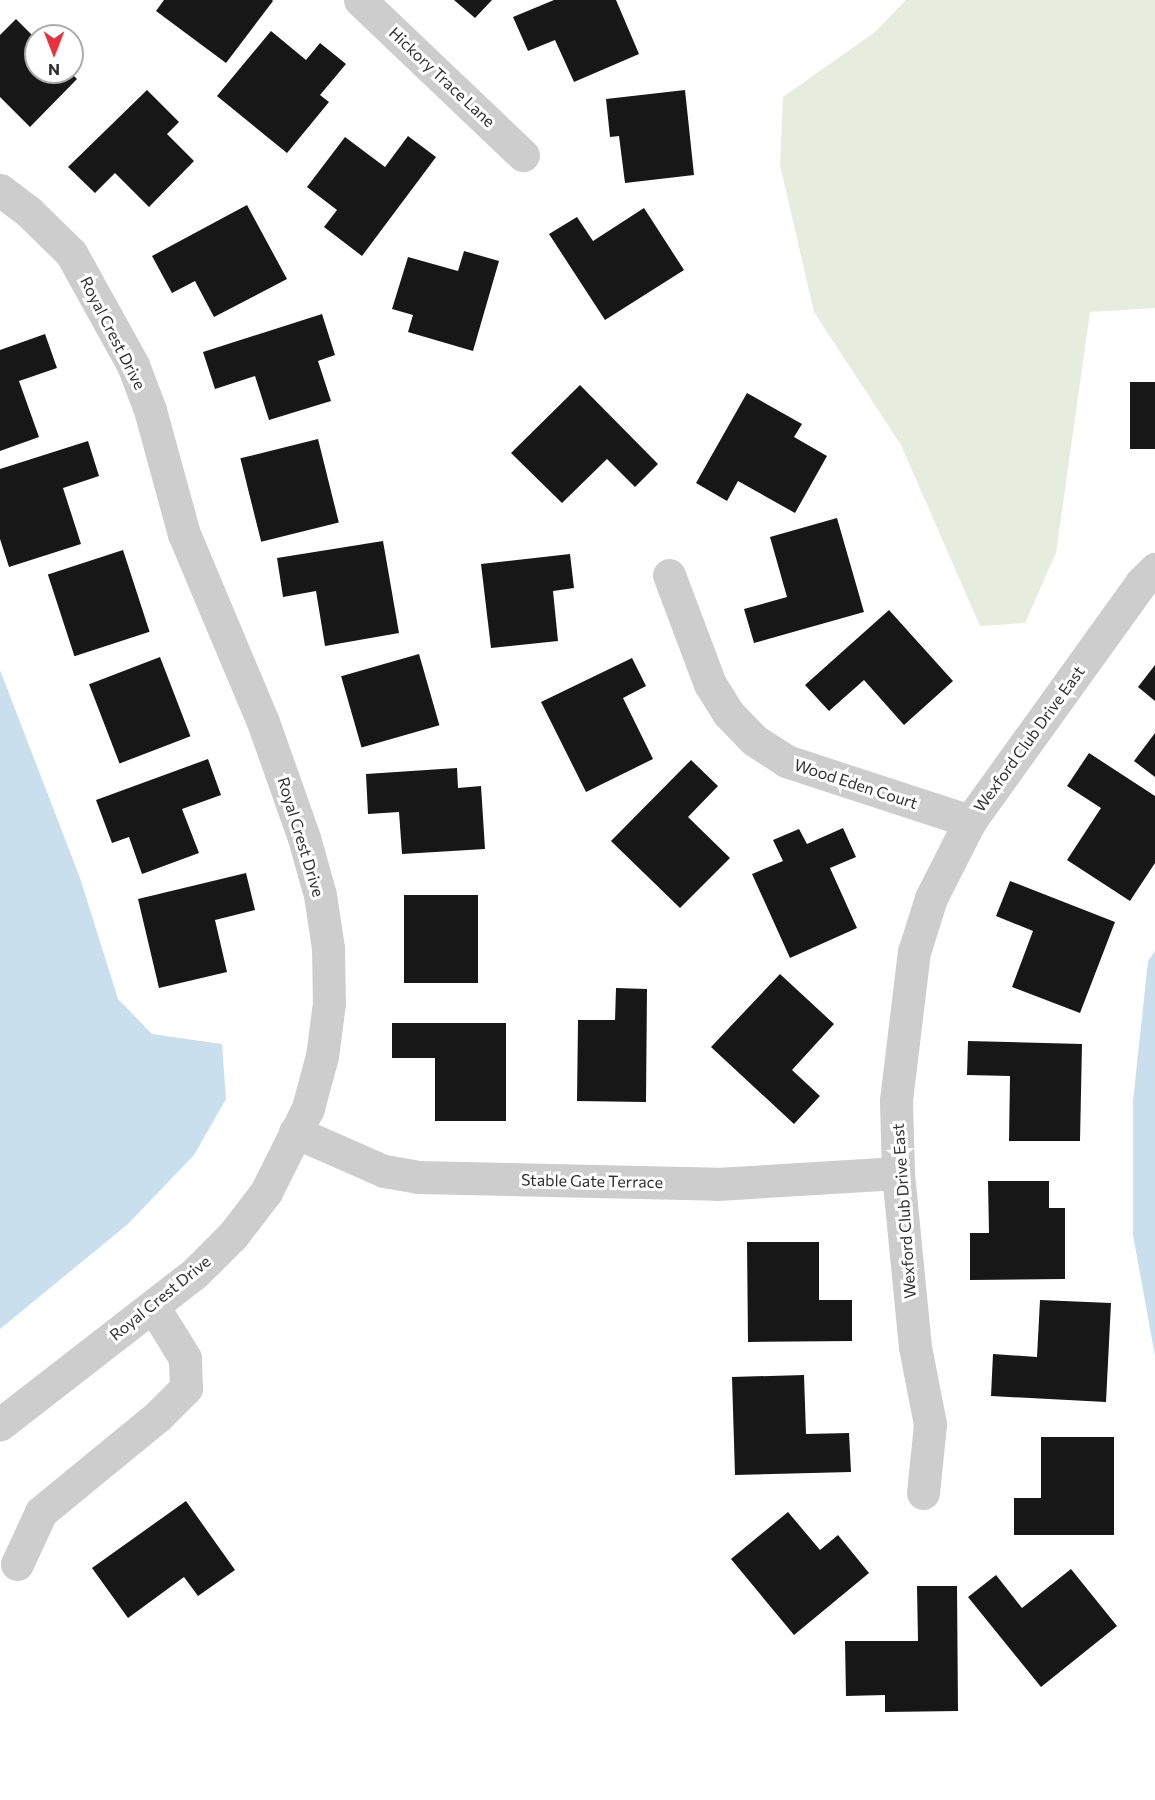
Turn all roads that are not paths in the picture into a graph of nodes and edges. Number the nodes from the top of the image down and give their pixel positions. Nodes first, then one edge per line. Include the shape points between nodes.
1 (360, 0) edge
2 (523, 155) dead end
3 (0, 190) edge
4 (1155, 568) edge
5 (669, 575) dead end
6 (970, 821) junction
7 (295, 1132) junction
8 (898, 1173) junction
9 (153, 1305) junction
10 (0, 1424) edge
11 (923, 1493) dead end
12 (17, 1564) dead end

1 - 2 street, Hickory Trace Lane
3 - 7 street, Royal Crest Drive via 71,253 133,365 150,410 184,534 263,722 304,838 322,906 329,1003 322,1056 308,1108
4 - 6 street, Wexford Club Drive East
5 - 6 street, Wood Eden Court via 710,684 728,713 754,740 786,761
6 - 8 street, Wexford Club Drive East via 931,898 914,952 896,1100
7 - 8 street, Stable Gate Terrace via 384,1171 417,1177 717,1184
7 - 9 street, Royal Crest Drive via 266,1192 234,1235 195,1273
8 - 11 street, Wexford Club Drive East via 915,1347 930,1424
9 - 10 street, Royal Crest Drive
9 - 12 street via 185,1358 186,1388 158,1416 41,1512

